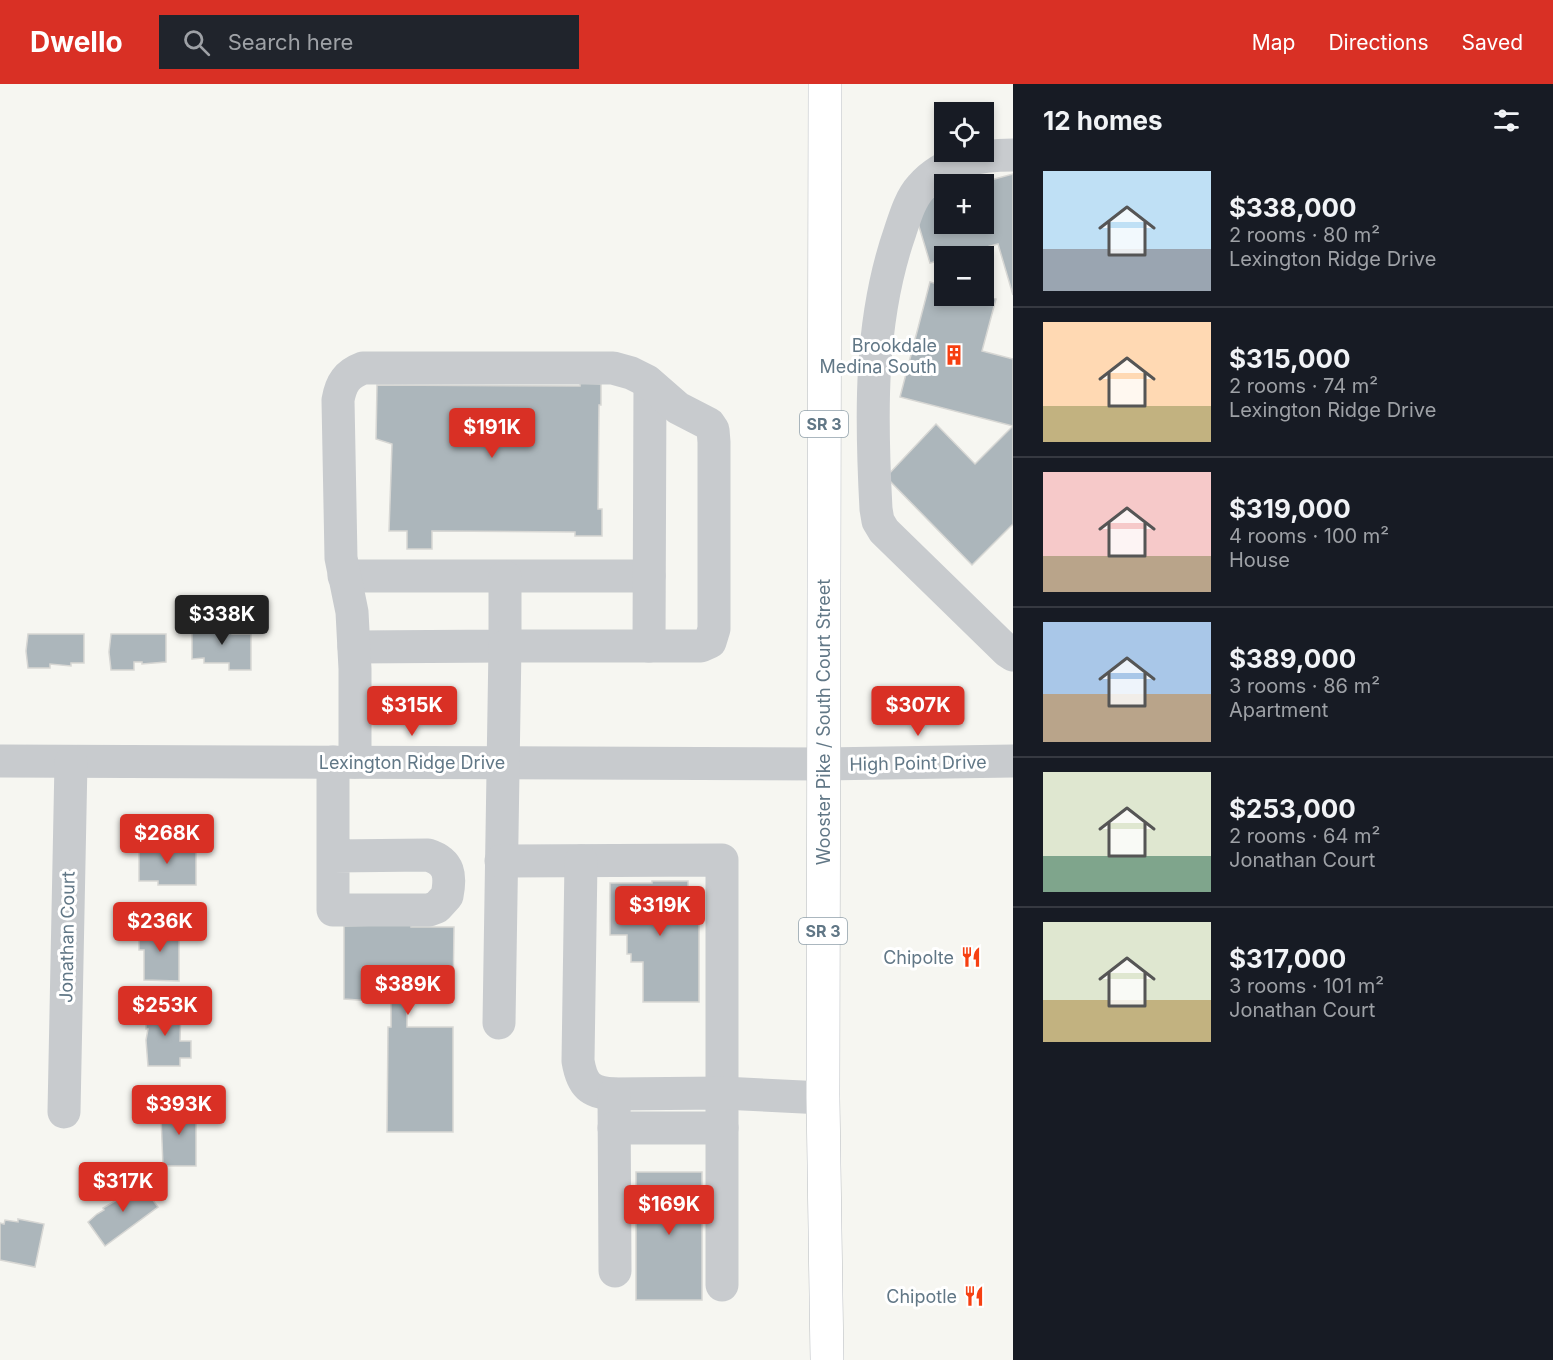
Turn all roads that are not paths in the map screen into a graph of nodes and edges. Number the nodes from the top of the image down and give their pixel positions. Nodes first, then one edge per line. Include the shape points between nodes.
1 (825, 84) edge
2 (1013, 154) edge
3 (650, 384) junction
4 (344, 576) junction
5 (650, 576) junction
6 (505, 577) junction
7 (505, 646) junction
8 (649, 646) junction
9 (354, 647) junction
10 (1013, 655) edge
11 (0, 761) edge
12 (1013, 761) edge
13 (71, 762) junction
14 (344, 762) junction
15 (503, 762) junction
16 (823, 764) junction
17 (333, 856) dead end
18 (501, 861) junction
19 (581, 861) junction
20 (500, 1023) dead end
21 (722, 1093) junction
22 (614, 1094) junction
23 (823, 1098) junction
24 (64, 1112) dead end
25 (614, 1128) junction
26 (722, 1128) junction
27 (615, 1271) dead end
28 (722, 1285) dead end
29 (827, 1360) edge

1 - 16 main road, Wooster Pike / South Court Street / SR 3
2 - 10 street via 981,156 955,164 922,185 912,201 881,303 874,419 878,521
3 - 4 street via 613,368 363,368 353,372 342,384 338,400
3 - 5 street
3 - 8 street via 678,408 709,423 714,442 713,636 701,646
4 - 6 street
4 - 9 street
5 - 6 street
5 - 8 street
6 - 7 street
7 - 8 street
7 - 9 street
7 - 15 street
9 - 14 street
11 - 13 street, Lexington Ridge Drive
12 - 16 street, High Point Drive
13 - 14 street, Lexington Ridge Drive
13 - 24 street, Jonathan Court
14 - 15 street, Lexington Ridge Drive
14 - 17 street
15 - 16 street, Lexington Ridge Drive
15 - 18 street
16 - 23 main road, Wooster Pike / South Court Street / SR 3
18 - 19 street
18 - 20 street
19 - 21 street via 722,860
19 - 22 street via 578,1061 591,1089
21 - 22 street
21 - 23 street
21 - 26 street
22 - 25 street
23 - 29 main road, Wooster Pike / South Court Street / SR 3
25 - 26 street
25 - 27 street
26 - 28 street

